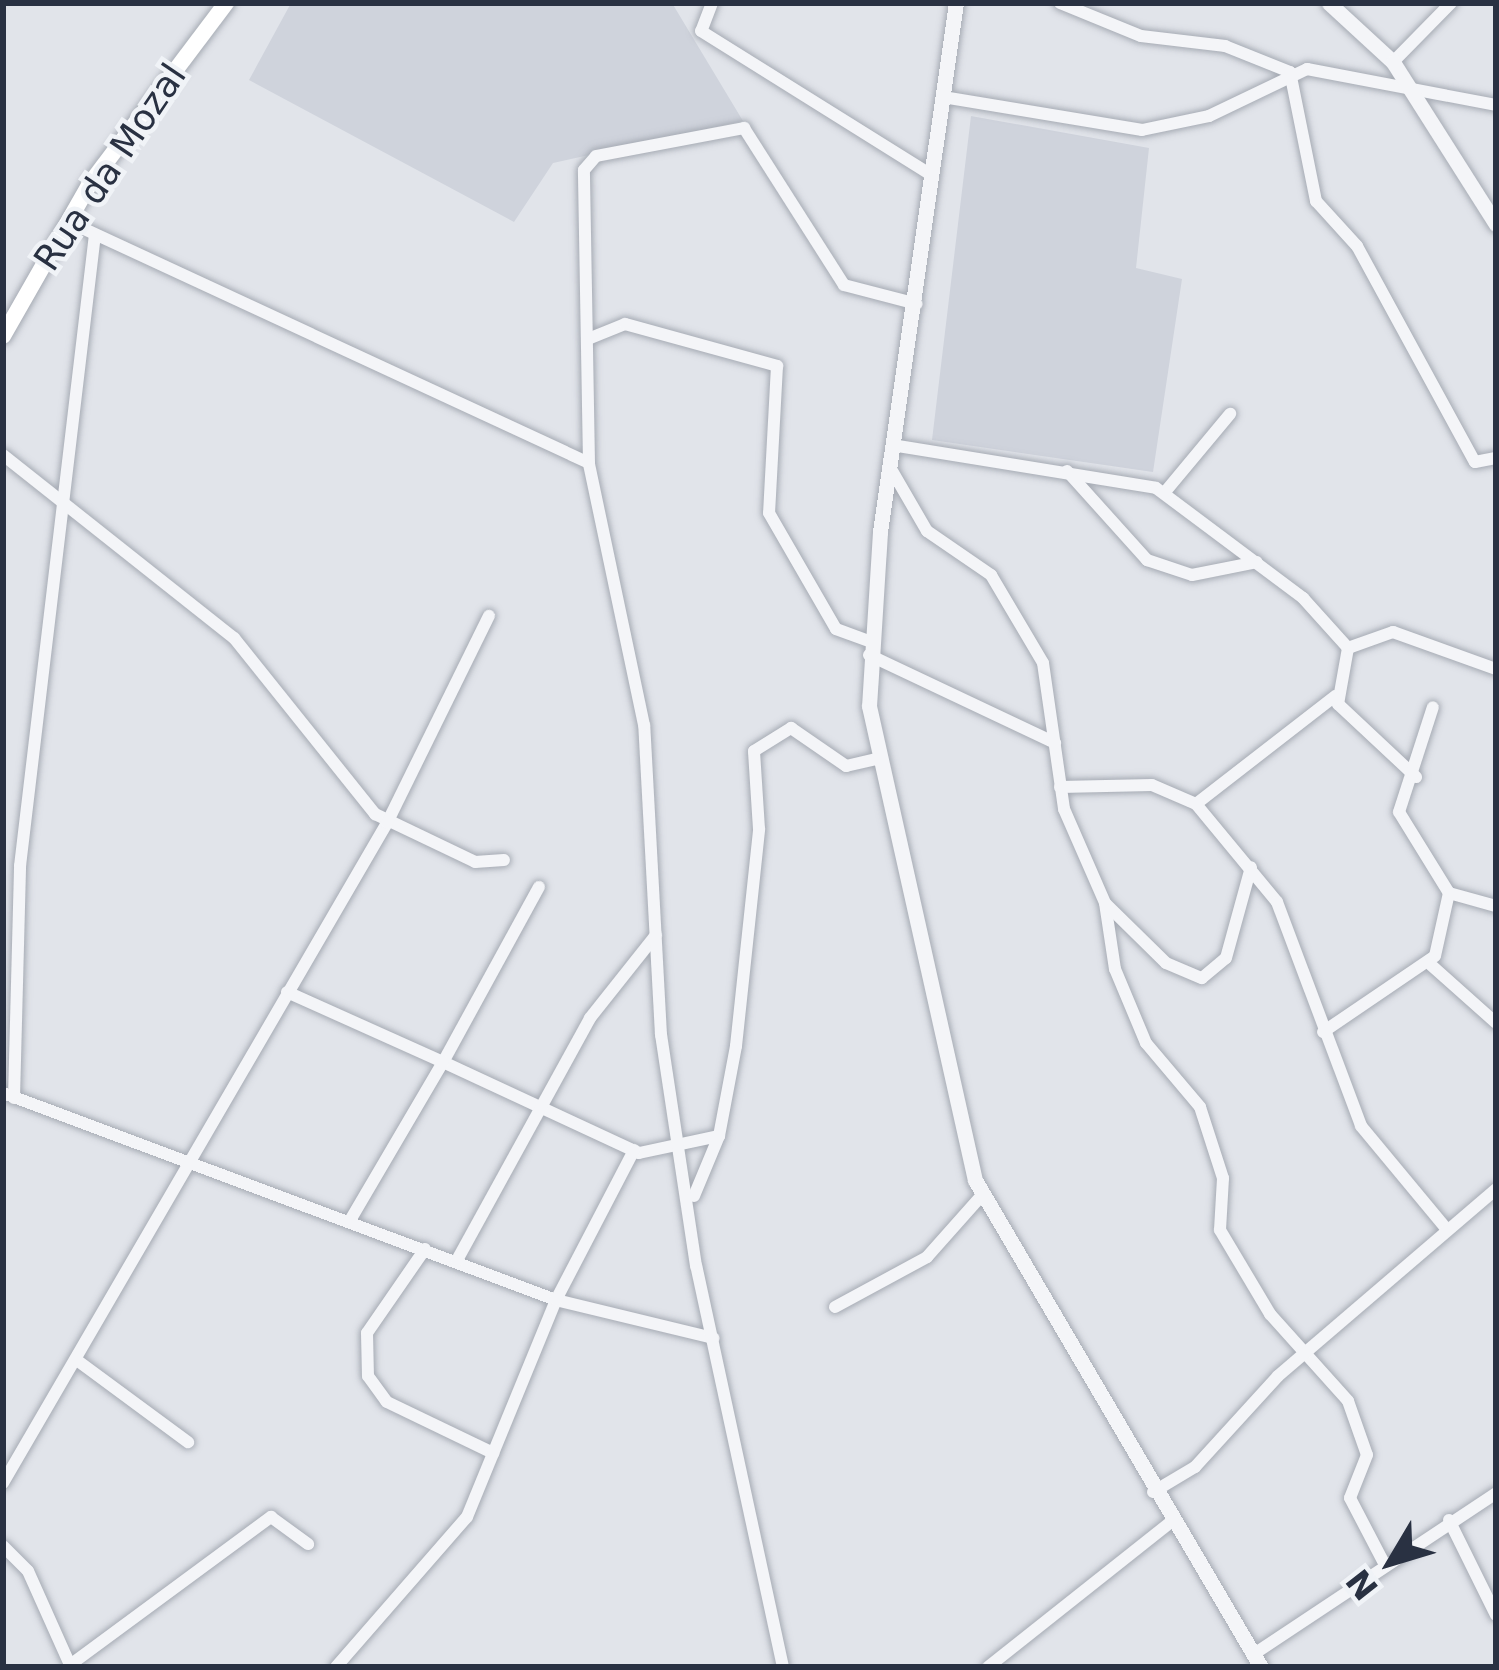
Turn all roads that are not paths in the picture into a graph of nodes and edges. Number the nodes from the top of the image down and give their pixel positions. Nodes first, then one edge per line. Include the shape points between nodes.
1 (223, 3) edge
2 (712, 3) edge
3 (956, 3) edge
4 (1060, 3) edge
5 (1329, 3) edge
6 (1451, 3) edge
7 (1393, 62) junction
8 (1290, 72) junction
9 (1410, 85) junction
10 (943, 97) junction
11 (1496, 105) edge
12 (930, 174) junction
13 (67, 221) junction
14 (1496, 224) edge
15 (95, 235) junction
16 (919, 304) junction
17 (3, 336) edge
18 (588, 340) junction
19 (1230, 414) dead end
20 (898, 446) junction
21 (3, 455) edge
22 (1496, 458) edge
23 (589, 463) junction
24 (891, 469) junction
25 (1066, 470) junction
26 (1165, 492) junction
27 (61, 500) junction
28 (1257, 562) junction
29 (489, 616) dead end
30 (868, 648) junction
31 (1348, 648) junction
32 (1496, 669) edge
33 (1335, 696) junction
34 (1433, 707) dead end
35 (1054, 743) junction
36 (880, 758) junction
37 (1416, 777) junction
38 (1060, 787) junction
39 (1196, 804) junction
40 (387, 823) junction
41 (504, 860) dead end
42 (1251, 867) junction
43 (539, 887) dead end
44 (1449, 893) junction
45 (1106, 903) junction
46 (1496, 906) edge
47 (3, 908) edge
48 (18, 911) junction
49 (656, 934) junction
50 (1430, 965) junction
51 (287, 992) junction
52 (1496, 1023) edge
53 (1323, 1033) junction
54 (443, 1062) junction
55 (8, 1095) edge
56 (538, 1110) junction
57 (719, 1136) junction
58 (680, 1141) junction
59 (634, 1150) junction
60 (194, 1157) junction
61 (1496, 1190) edge
62 (982, 1196) junction
63 (692, 1200) junction
64 (351, 1219) junction
65 (1444, 1226) junction
66 (424, 1249) junction
67 (456, 1262) junction
68 (556, 1300) junction
69 (835, 1307) dead end
70 (713, 1338) junction
71 (1303, 1356) junction
72 (78, 1361) junction
73 (188, 1442) dead end
74 (493, 1453) junction
75 (3, 1484) edge
76 (1153, 1492) junction
77 (1496, 1493) edge
78 (1449, 1520) junction
79 (1172, 1521) junction
80 (308, 1544) dead end
81 (3, 1546) edge
82 (1383, 1562) junction
83 (1496, 1615) edge
84 (1258, 1661) edge
85 (340, 1662) edge
86 (70, 1666) edge
87 (357, 1667) edge
88 (783, 1667) edge
89 (988, 1667) edge

1 - 13 main road, Rua da Mozal
2 - 12 street via 701,31
3 - 10 street
4 - 8 street via 1141,36 1225,46
5 - 7 street
6 - 7 street
7 - 9 street
8 - 9 street
8 - 10 street via 1258,97 1142,130
8 - 22 street via 1316,201 1357,246 1475,463
9 - 11 street
9 - 14 street
10 - 12 street
12 - 16 street
13 - 15 street
13 - 17 main road, Rua da Mozal
15 - 23 street
15 - 27 street
16 - 18 street via 844,285 744,128 588,161
16 - 20 street
18 - 23 street
18 - 30 street via 626,324 777,367 769,513 836,629
19 - 26 street
20 - 24 street
20 - 25 street
21 - 27 street
23 - 49 street via 644,725
24 - 30 street
24 - 35 street via 926,531 1007,599 1048,678
25 - 26 street
25 - 28 street via 1147,560 1192,575
26 - 28 street
27 - 40 street via 259,662 318,754
27 - 48 street
28 - 31 street
29 - 40 street
30 - 35 street
30 - 36 street
31 - 32 street via 1393,632
31 - 33 street
33 - 37 street
33 - 39 street
34 - 37 street
35 - 38 street
36 - 57 street via 846,766 791,728 754,751 759,829
36 - 62 street
37 - 44 street via 1399,812
38 - 39 street via 1152,784
38 - 45 street
39 - 42 street
40 - 41 street via 475,862
40 - 51 street
42 - 45 street via 1233,944 1202,977 1166,963
42 - 53 street via 1277,902
43 - 54 street
44 - 46 street
44 - 50 street
45 - 71 street via 1108,950 1146,1043 1185,1076 1220,1159 1220,1230
47 - 48 street
48 - 55 street
49 - 56 street via 626,961
49 - 58 street
50 - 52 street
50 - 53 street
51 - 54 street
51 - 60 street
53 - 65 street via 1372,1144
54 - 56 street
54 - 64 street
55 - 60 street
56 - 59 street
56 - 67 street
57 - 58 street
57 - 63 street
58 - 59 street
58 - 63 street
59 - 68 street
60 - 64 street
60 - 72 street
61 - 65 street
62 - 69 street via 927,1257
62 - 76 street
63 - 70 street
64 - 66 street
65 - 71 street
66 - 67 street
66 - 74 street via 367,1334 368,1376 388,1402
67 - 68 street
68 - 70 street
68 - 74 street
70 - 88 street
71 - 76 street via 1195,1467
71 - 82 street via 1358,1427 1367,1455 1351,1498
72 - 73 street
72 - 75 street
74 - 85 street via 467,1517
76 - 79 street
77 - 78 street
78 - 82 street
78 - 83 street
79 - 84 street
79 - 89 street
80 - 86 street via 271,1517
81 - 86 street via 28,1571
82 - 84 street
85 - 87 street

